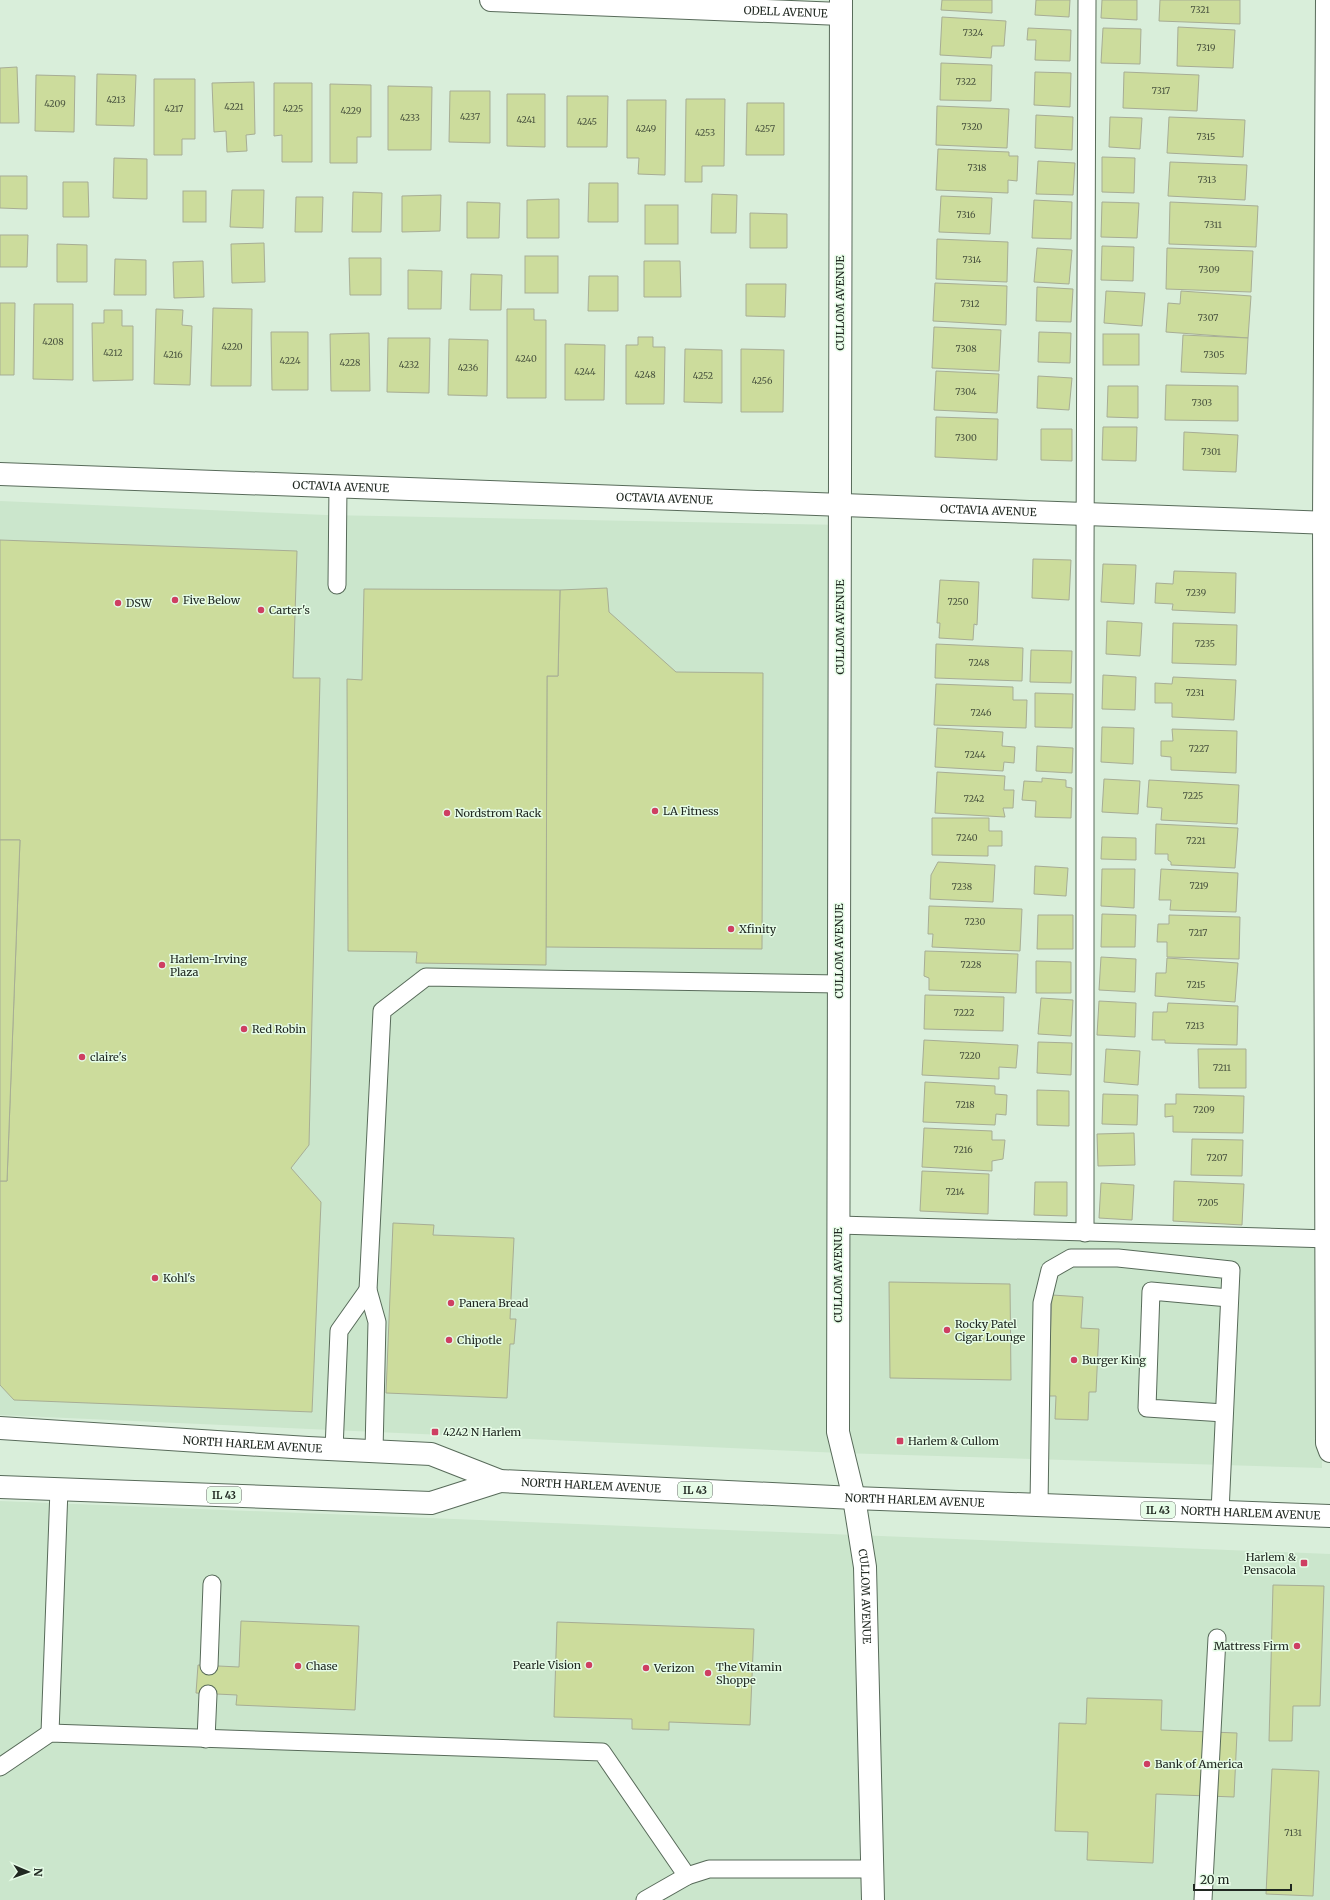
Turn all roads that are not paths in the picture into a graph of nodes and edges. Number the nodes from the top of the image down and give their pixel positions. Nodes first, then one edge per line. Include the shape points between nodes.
1 (491, 0) edge
2 (1087, 0) edge
3 (1328, 0) edge
4 (841, 7) edge
5 (0, 474) edge
6 (338, 486) junction
7 (840, 505) junction
8 (1085, 514) junction
9 (1327, 523) edge
10 (337, 584) dead end
11 (839, 984) junction
12 (838, 1225) junction
13 (1085, 1233) junction
14 (1329, 1239) edge
15 (1329, 1278) edge
16 (368, 1290) junction
17 (1228, 1298) junction
18 (1224, 1413) junction
19 (0, 1428) edge
20 (334, 1449) junction
21 (374, 1451) junction
22 (1330, 1451) edge
23 (500, 1481) junction
24 (0, 1488) edge
25 (59, 1489) junction
26 (854, 1498) junction
27 (1039, 1505) junction
28 (1220, 1512) junction
29 (1330, 1516) edge
30 (212, 1584) dead end
31 (1217, 1638) dead end
32 (209, 1666) dead end
33 (208, 1694) dead end
34 (50, 1733) junction
35 (206, 1738) junction
36 (0, 1767) edge
37 (873, 1869) junction
38 (687, 1876) junction
39 (645, 1900) edge
40 (873, 1900) edge
41 (1203, 1900) edge

1 - 4 street, ODELL AVENUE
2 - 8 lane
3 - 9 street
4 - 7 street, CULLOM AVENUE
5 - 6 street, OCTAVIA AVENUE
6 - 7 street, OCTAVIA AVENUE
6 - 10 lane
7 - 8 street, OCTAVIA AVENUE
7 - 11 street, CULLOM AVENUE
8 - 9 street, OCTAVIA AVENUE
8 - 13 lane
9 - 14 street
11 - 12 street, CULLOM AVENUE
11 - 16 lane via 426,977 382,1011
12 - 13 lane
12 - 26 street, CULLOM AVENUE via 838,1432
13 - 14 lane
14 - 15 street
15 - 22 street
16 - 20 lane via 340,1331
16 - 21 lane via 377,1322
17 - 18 lane
17 - 18 lane via 1151,1291 1147,1408
17 - 27 lane via 1231,1270 1118,1258 1071,1258 1050,1270 1042,1303
18 - 28 lane
19 - 20 street, NORTH HARLEM AVENUE / IL 43
20 - 21 street, NORTH HARLEM AVENUE / IL 43
21 - 23 street, NORTH HARLEM AVENUE / IL 43 via 431,1454
23 - 25 street, NORTH HARLEM AVENUE / IL 43 via 431,1504
23 - 26 street, NORTH HARLEM AVENUE / IL 43
24 - 25 street, NORTH HARLEM AVENUE / IL 43
25 - 34 lane
26 - 27 street, NORTH HARLEM AVENUE / IL 43
26 - 37 street, CULLOM AVENUE via 865,1567
27 - 28 street, NORTH HARLEM AVENUE / IL 43
28 - 29 street, NORTH HARLEM AVENUE / IL 43
30 - 32 lane
31 - 41 lane
33 - 35 lane
34 - 35 lane
34 - 36 lane
35 - 38 lane via 602,1752
37 - 38 lane via 709,1869
37 - 40 street, CULLOM AVENUE
38 - 39 lane

